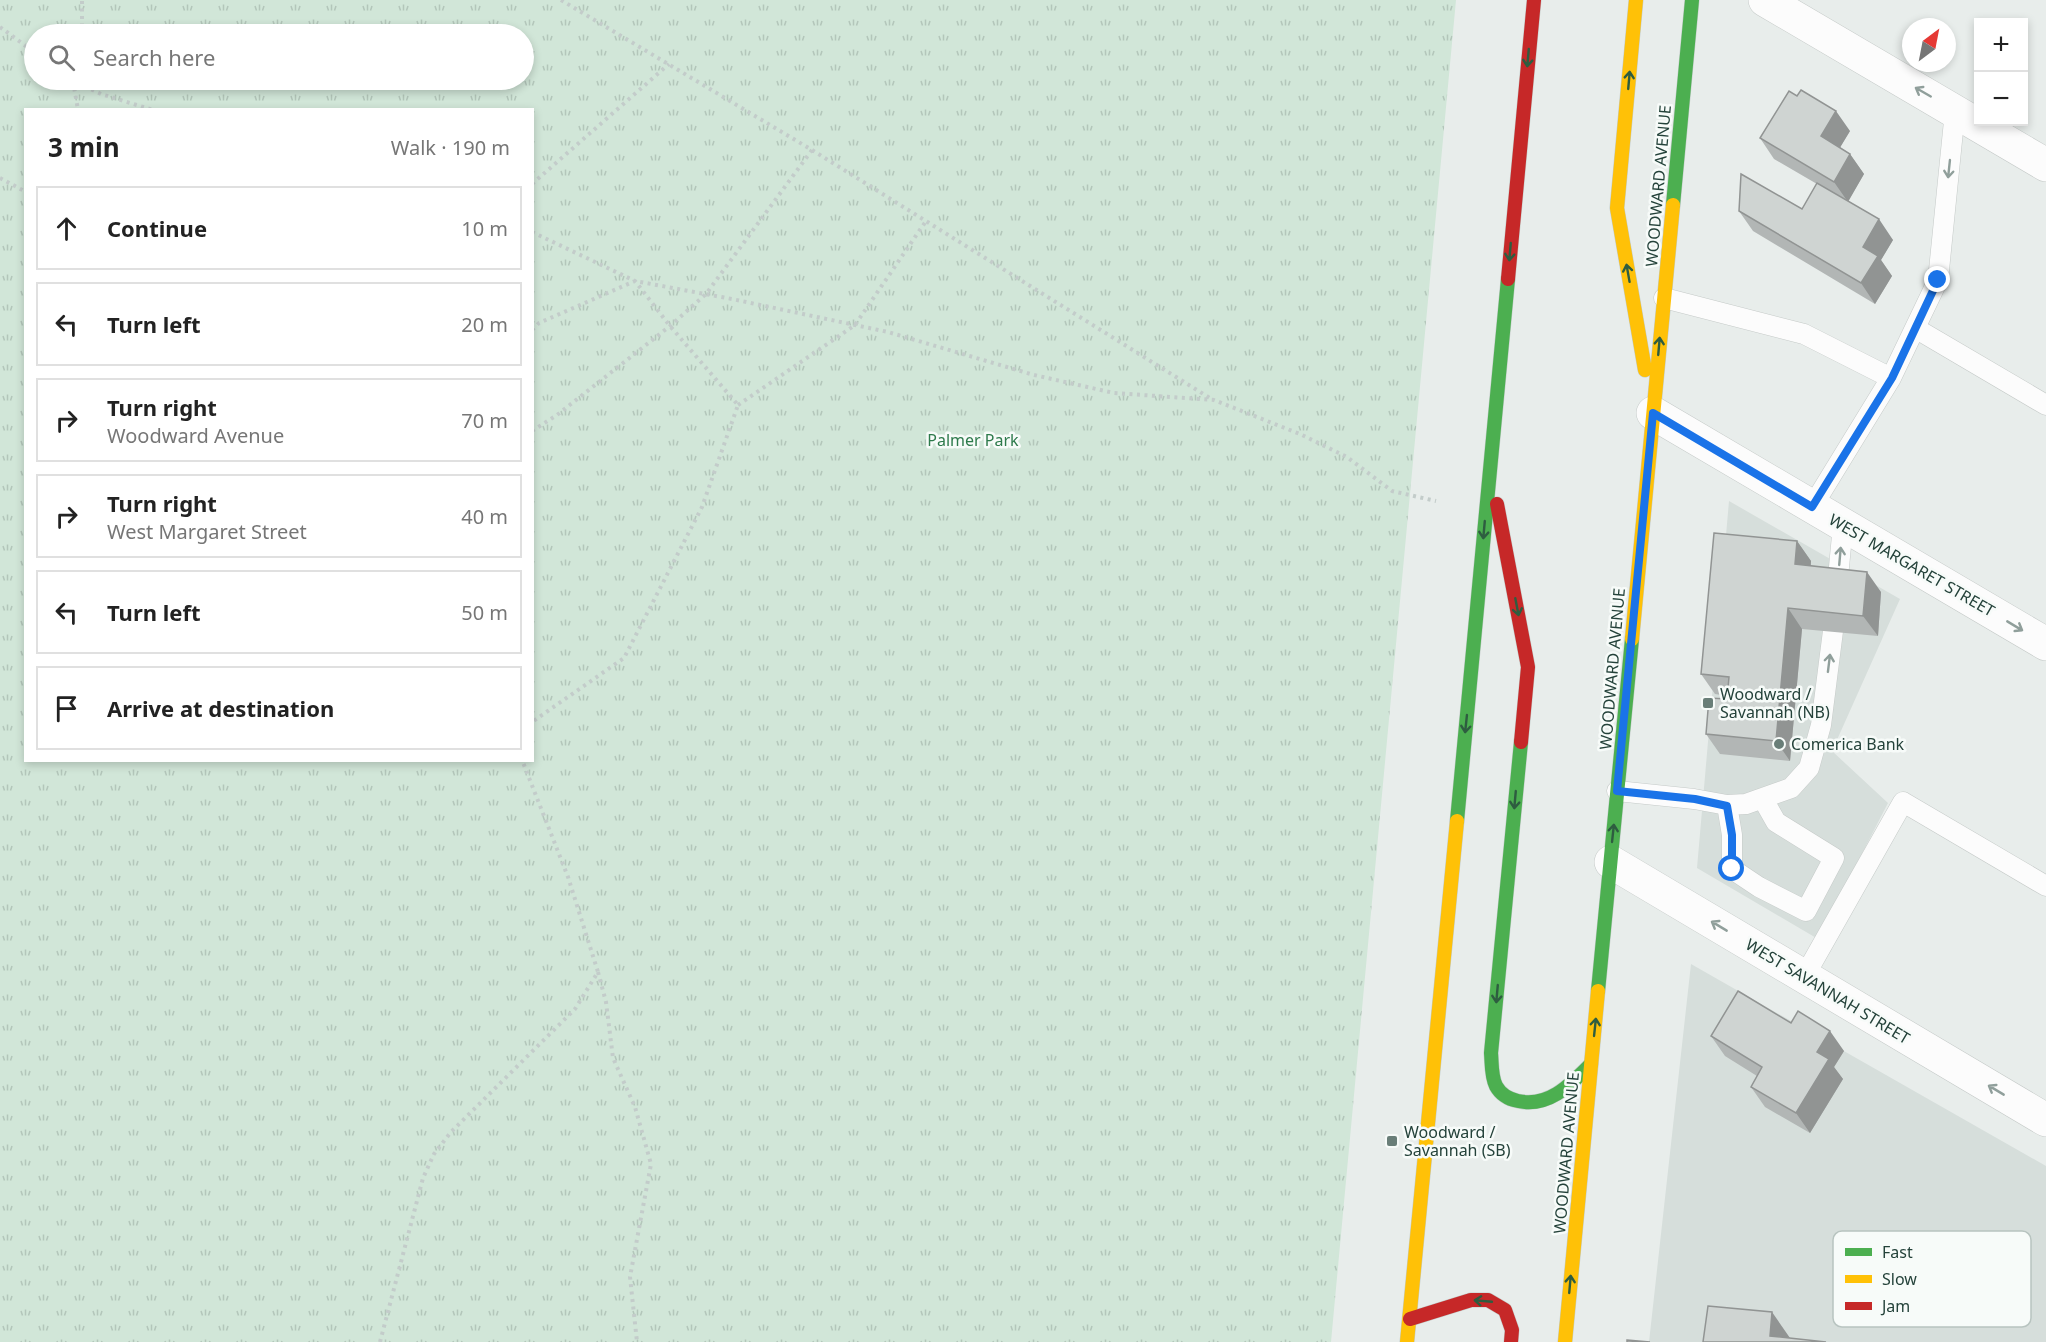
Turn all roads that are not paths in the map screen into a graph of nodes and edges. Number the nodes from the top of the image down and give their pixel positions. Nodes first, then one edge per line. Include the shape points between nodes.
1 (1534, 0) edge
2 (1636, 0) edge
3 (1692, 0) edge
4 (1765, 0) edge
5 (1955, 111) junction
6 (2046, 165) edge
7 (1664, 298) junction
8 (1915, 328) junction
9 (1892, 378) junction
10 (2046, 405) edge
11 (1653, 413) junction
12 (1490, 467) junction
13 (1812, 507) junction
14 (1843, 525) junction
15 (1837, 588) edge
16 (1833, 632) edge
17 (2046, 644) edge
18 (1617, 791) junction
19 (1763, 799) junction
20 (1727, 806) junction
21 (1611, 862) junction
22 (2046, 886) edge
23 (1804, 976) junction
24 (1591, 1064) junction
25 (2046, 1120) edge
26 (1410, 1318) junction
27 (1407, 1342) edge
28 (1510, 1342) edge
29 (1565, 1342) edge

1 -> 12 main road
11 -> 2 main road via 1617,208
3 - 7 main road, WOODWARD AVENUE
5 -> 4 street
5 - 6 street
5 -> 8 lane via 1938,280
7 - 9 lane via 1804,334
11 -> 7 main road, WOODWARD AVENUE
8 - 9 lane
8 - 10 lane
9 - 13 lane
11 - 13 street, WEST MARGARET STREET
11 - 18 main road, WOODWARD AVENUE
12 -> 24 main road via 1528,667 1491,1053 1494,1082 1505,1098 1523,1104 1543,1102 1566,1089
12 -> 26 main road
13 - 14 street, WEST MARGARET STREET
15 -> 14 lane
14 -> 17 street, WEST MARGARET STREET
19 -> 16 lane via 1791,788 1809,768 1821,724
18 - 20 lane
21 -> 18 main road, WOODWARD AVENUE
19 - 20 lane
19 - 20 lane via 1776,822 1834,858 1806,911 1732,869
23 -> 21 street, WEST SAVANNAH STREET
24 -> 21 main road, WOODWARD AVENUE
22 - 23 lane via 1903,802
25 -> 23 street, WEST SAVANNAH STREET
29 -> 24 main road, WOODWARD AVENUE
26 - 27 main road
28 -> 26 main road via 1512,1330 1505,1310 1488,1300 1471,1300

